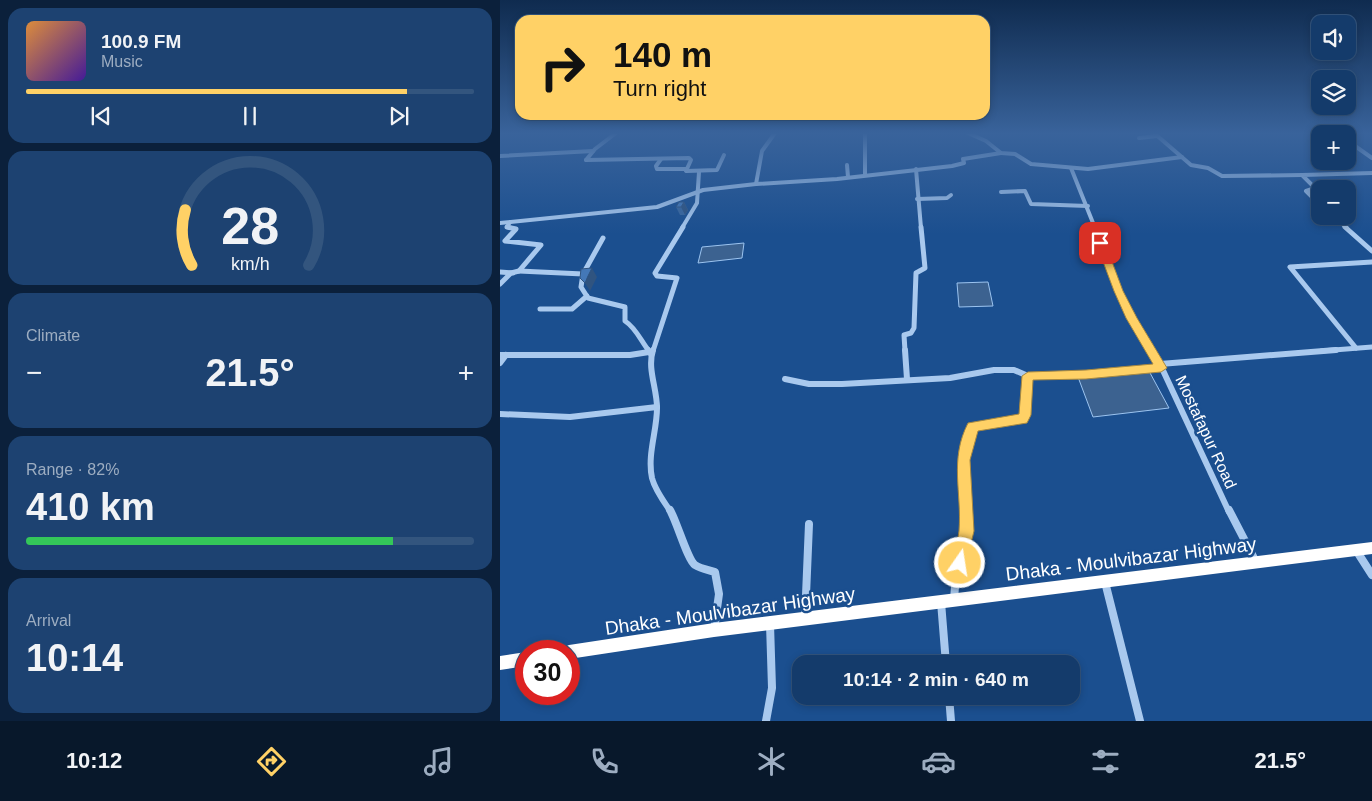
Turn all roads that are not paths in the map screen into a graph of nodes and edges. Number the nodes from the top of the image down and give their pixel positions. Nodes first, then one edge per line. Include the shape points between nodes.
1 (656, 167) edge
2 (719, 167) edge
3 (759, 167) edge
4 (847, 167) edge
5 (865, 167) edge
6 (946, 167) edge
7 (1057, 167) edge
8 (1112, 167) edge
9 (1194, 167) edge
10 (1071, 168) junction
11 (686, 169) joint
12 (916, 170) junction
13 (699, 172) junction
14 (1372, 173) edge
15 (865, 175) junction
16 (1302, 175) junction
17 (848, 177) junction
18 (756, 184) junction
19 (1311, 184) edge
20 (1311, 189) edge
21 (697, 192) junction
22 (1001, 192) dead end
23 (951, 195) dead end
24 (1311, 197) edge
25 (917, 199) junction
26 (1088, 206) junction
27 (510, 222) junction
28 (500, 223) edge
29 (1343, 225) edge
30 (603, 238) dead end
31 (1372, 251) edge
32 (1372, 262) edge
33 (500, 272) edge
34 (516, 272) junction
35 (583, 274) junction
36 (500, 284) edge
37 (587, 296) junction
38 (540, 309) dead end
39 (1372, 347) edge
40 (1356, 348) junction
41 (650, 353) junction
42 (503, 355) edge
43 (500, 363) edge
44 (1160, 366) junction
45 (1028, 376) junction
46 (785, 379) dead end
47 (907, 379) junction
48 (656, 408) junction
49 (500, 414) edge
50 (809, 524) dead end
51 (1372, 548) edge
52 (1356, 550) junction
53 (1256, 562) junction
54 (1372, 575) edge
55 (1104, 582) junction
56 (954, 600) junction
57 (941, 602) junction
58 (805, 619) junction
59 (770, 623) junction
60 (714, 630) junction
61 (580, 650) edge
62 (945, 655) edge
63 (515, 661) edge
64 (500, 663) edge
65 (950, 705) edge
66 (766, 721) edge
67 (951, 721) edge
68 (1140, 721) edge

1 - 11 street via 657,170
2 - 13 street via 717,170
3 - 18 street
4 - 17 street
5 - 15 street
6 - 12 street
7 - 10 street
8 - 10 street
9 - 16 street via 1208,168 1222,176
10 - 26 street, Mostafapur Road
11 - 13 street
12 - 15 street
12 - 25 street
13 - 21 street
14 - 16 street
15 - 17 street
16 - 19 street
17 - 18 street
18 - 21 street
20 - 24 street via 1307,190
21 - 27 street via 657,208
21 - 41 street via 697,203 655,273 677,278
22 - 26 street via 1025,191 1031,204
23 - 25 street via 947,198
25 - 47 street via 925,268 916,273 914,328 904,335
26 - 44 street, Mostafapur Road via 1118,291
27 - 28 street
27 - 34 street via 507,227 516,229 505,241 542,245
29 - 31 street
30 - 35 street
32 - 40 street via 1290,267
33 - 34 street
34 - 35 street
34 - 36 street
35 - 37 street via 580,286
37 - 38 street via 572,309
37 - 41 street via 598,302 624,307 625,321 634,327
39 - 40 street
40 - 44 street
41 - 42 street
41 - 48 street
42 - 43 street
44 - 45 street
44 - 53 street, Mostafapur Road
45 - 47 street via 1014,370 994,370 950,378
45 - 56 street via 1022,419 977,424 970,431 963,460 966,531
46 - 47 street via 809,384
48 - 49 street via 570,417
48 - 60 street via 652,478 680,530 688,557 703,570 715,572 718,598
50 - 58 street
51 - 52 highway, Dhaka - Moulvibazar Highway
52 - 53 highway, Dhaka - Moulvibazar Highway
52 - 54 street
53 - 55 highway, Dhaka - Moulvibazar Highway
55 - 56 highway, Dhaka - Moulvibazar Highway
55 - 68 street
56 - 57 highway, Dhaka - Moulvibazar Highway
57 - 58 highway, Dhaka - Moulvibazar Highway
57 - 62 street
58 - 59 highway, Dhaka - Moulvibazar Highway
59 - 60 highway, Dhaka - Moulvibazar Highway
59 - 66 street via 772,688
60 - 61 highway, Dhaka - Moulvibazar Highway
63 - 64 highway
65 - 67 street

